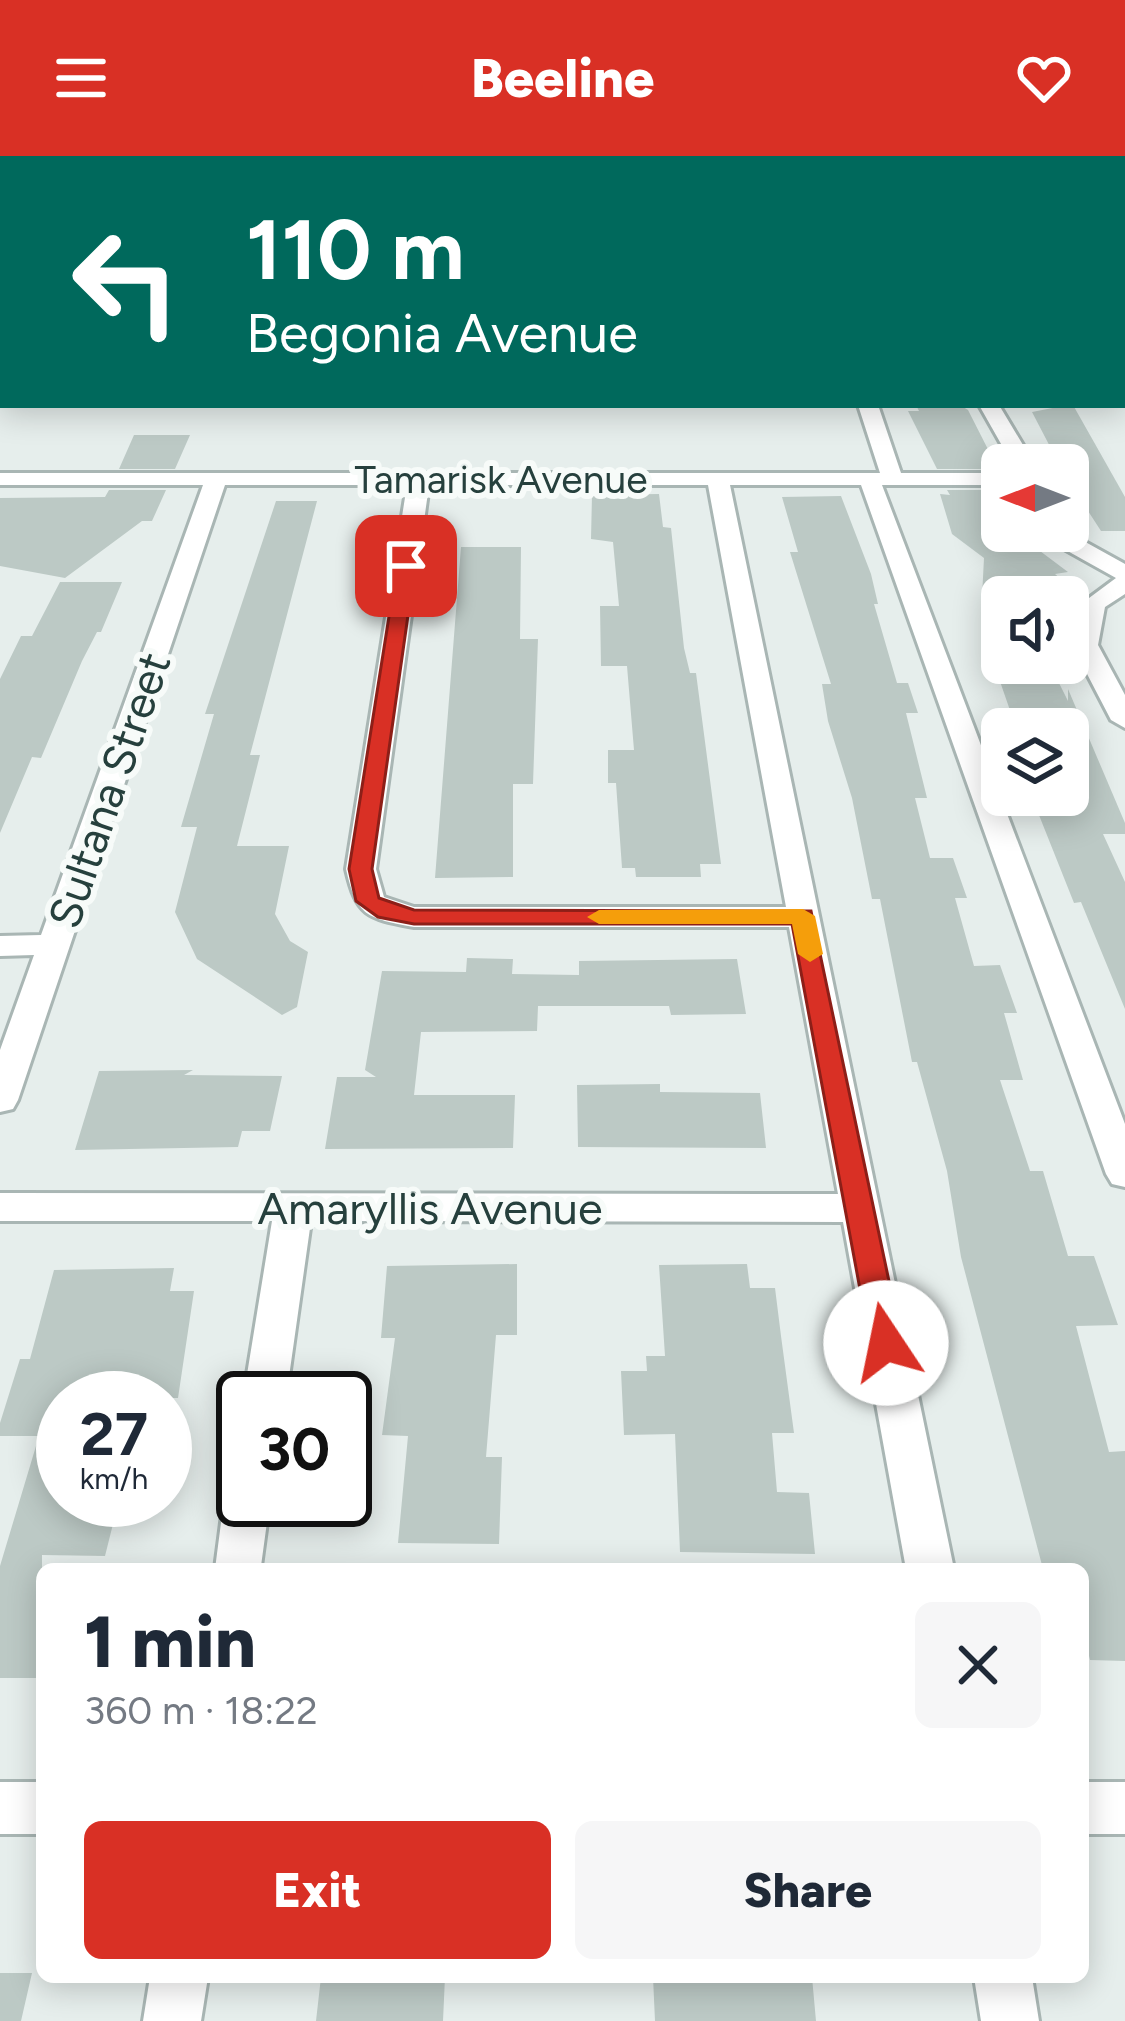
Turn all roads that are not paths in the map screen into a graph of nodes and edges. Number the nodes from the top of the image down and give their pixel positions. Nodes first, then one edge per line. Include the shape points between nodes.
1 (869, 408) edge
2 (990, 408) edge
3 (1011, 444) edge
4 (0, 479) edge
5 (216, 479) junction
6 (419, 479) junction
7 (718, 479) junction
8 (881, 479) junction
9 (981, 479) edge
10 (1084, 552) edge
11 (1125, 578) edge
12 (1125, 720) edge
13 (803, 916) junction
14 (57, 945) junction
15 (0, 946) edge
16 (0, 1100) edge
17 (1125, 1174) edge
18 (0, 1208) edge
19 (294, 1208) junction
20 (860, 1208) junction
21 (268, 1371) edge
22 (243, 1527) edge
23 (237, 1563) edge
24 (929, 1563) edge
25 (0, 1808) edge
26 (36, 1808) edge
27 (1089, 1808) edge
28 (1125, 1808) edge
29 (178, 1983) edge
30 (1004, 1983) edge
31 (172, 2021) edge
32 (1010, 2021) edge

1 - 8 street
2 - 3 street
4 - 5 street, Tamarisk Avenue
5 - 6 street, Tamarisk Avenue
5 - 14 street, Sultana Street
6 - 7 street, Tamarisk Avenue
6 - 13 street via 361,869 368,901 414,917
7 - 8 street, Tamarisk Avenue
7 - 13 street
8 - 9 street, Tamarisk Avenue
8 - 17 street
10 - 11 street
11 - 12 street via 1094,604 1084,646
13 - 20 street
14 - 15 street
14 - 16 street, Sultana Street
18 - 19 street, Amaryllis Avenue
19 - 20 street, Amaryllis Avenue
19 - 21 street
20 - 24 street
22 - 23 street
25 - 26 street
27 - 28 street
29 - 31 street
30 - 32 street

